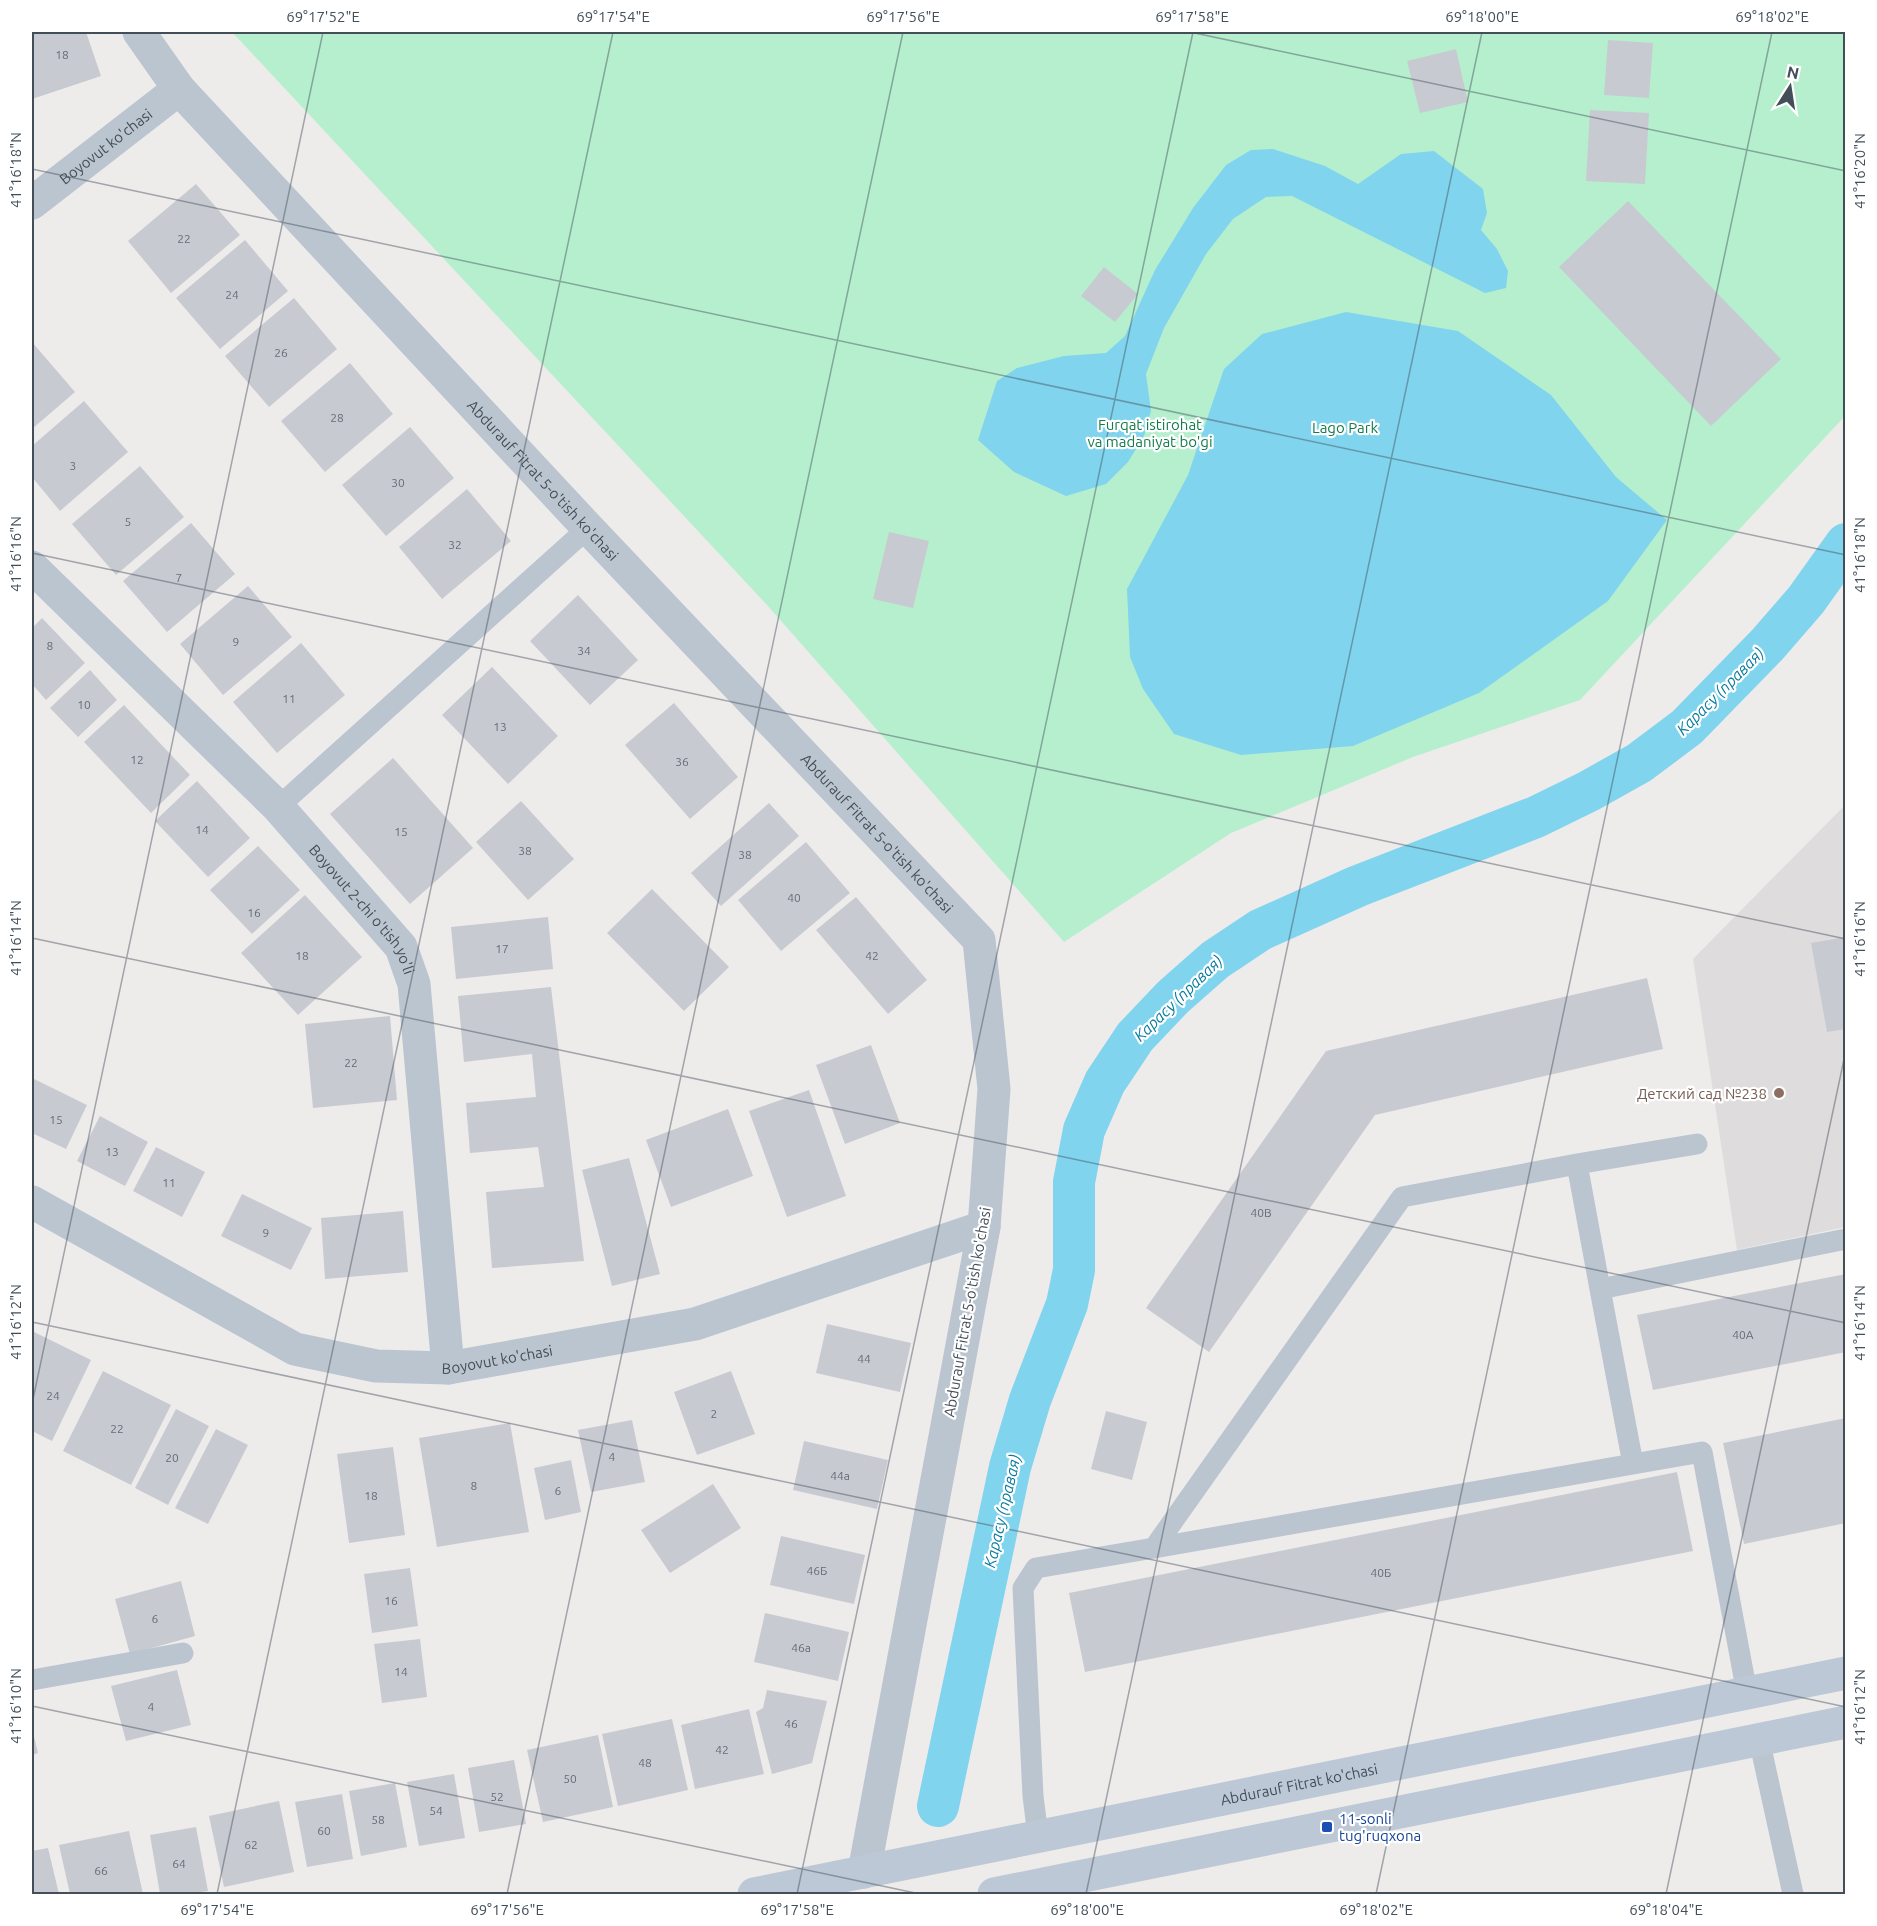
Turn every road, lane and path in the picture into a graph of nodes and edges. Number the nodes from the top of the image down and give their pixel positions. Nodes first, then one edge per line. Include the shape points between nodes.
1 (139, 32) edge
2 (179, 89) junction
3 (32, 203) edge
4 (588, 528) junction
5 (32, 567) edge
6 (278, 807) junction
7 (1697, 1144) dead end
8 (1576, 1164) junction
9 (35, 1214) edge
10 (984, 1227) junction
11 (1845, 1239) edge
12 (1600, 1289) junction
13 (448, 1368) junction
14 (1633, 1464) junction
15 (1154, 1548) junction
16 (183, 1653) dead end
17 (1845, 1673) edge
18 (32, 1680) edge
19 (1747, 1693) junction
20 (1845, 1722) edge
21 (1759, 1739) junction
22 (1038, 1836) junction
23 (875, 1870) junction
24 (1006, 1893) edge
25 (754, 1894) edge
26 (1793, 1894) edge

1 - 2 street, Abdurauf Fitrat 5-o'tish ko'chasi
2 - 3 street, Boyovut ko'chasi
2 - 4 street, Abdurauf Fitrat 5-o'tish ko'chasi
4 - 6 lane
4 - 10 street, Abdurauf Fitrat 5-o'tish ko'chasi via 979,940 994,1089
5 - 6 street, Boyovut 2-chi o'tish yo'li
6 - 13 street, Boyovut 2-chi o'tish yo'li via 401,947 414,984
7 - 8 lane
8 - 12 lane
8 - 15 lane via 1402,1197
9 - 13 street, Boyovut ko'chasi via 295,1349 376,1366
10 - 13 street, Boyovut ko'chasi via 695,1324
10 - 23 street, Abdurauf Fitrat 5-o'tish ko'chasi
11 - 12 lane
12 - 14 lane
14 - 15 lane
14 - 19 lane via 1701,1452
15 - 22 lane via 1036,1568 1023,1588
16 - 18 lane
17 - 19 main road, Abdurauf Fitrat ko'chasi
19 - 22 main road, Abdurauf Fitrat ko'chasi
20 - 21 main road
21 - 24 main road
21 - 26 lane
22 - 23 main road, Abdurauf Fitrat ko'chasi
23 - 25 main road, Abdurauf Fitrat ko'chasi

